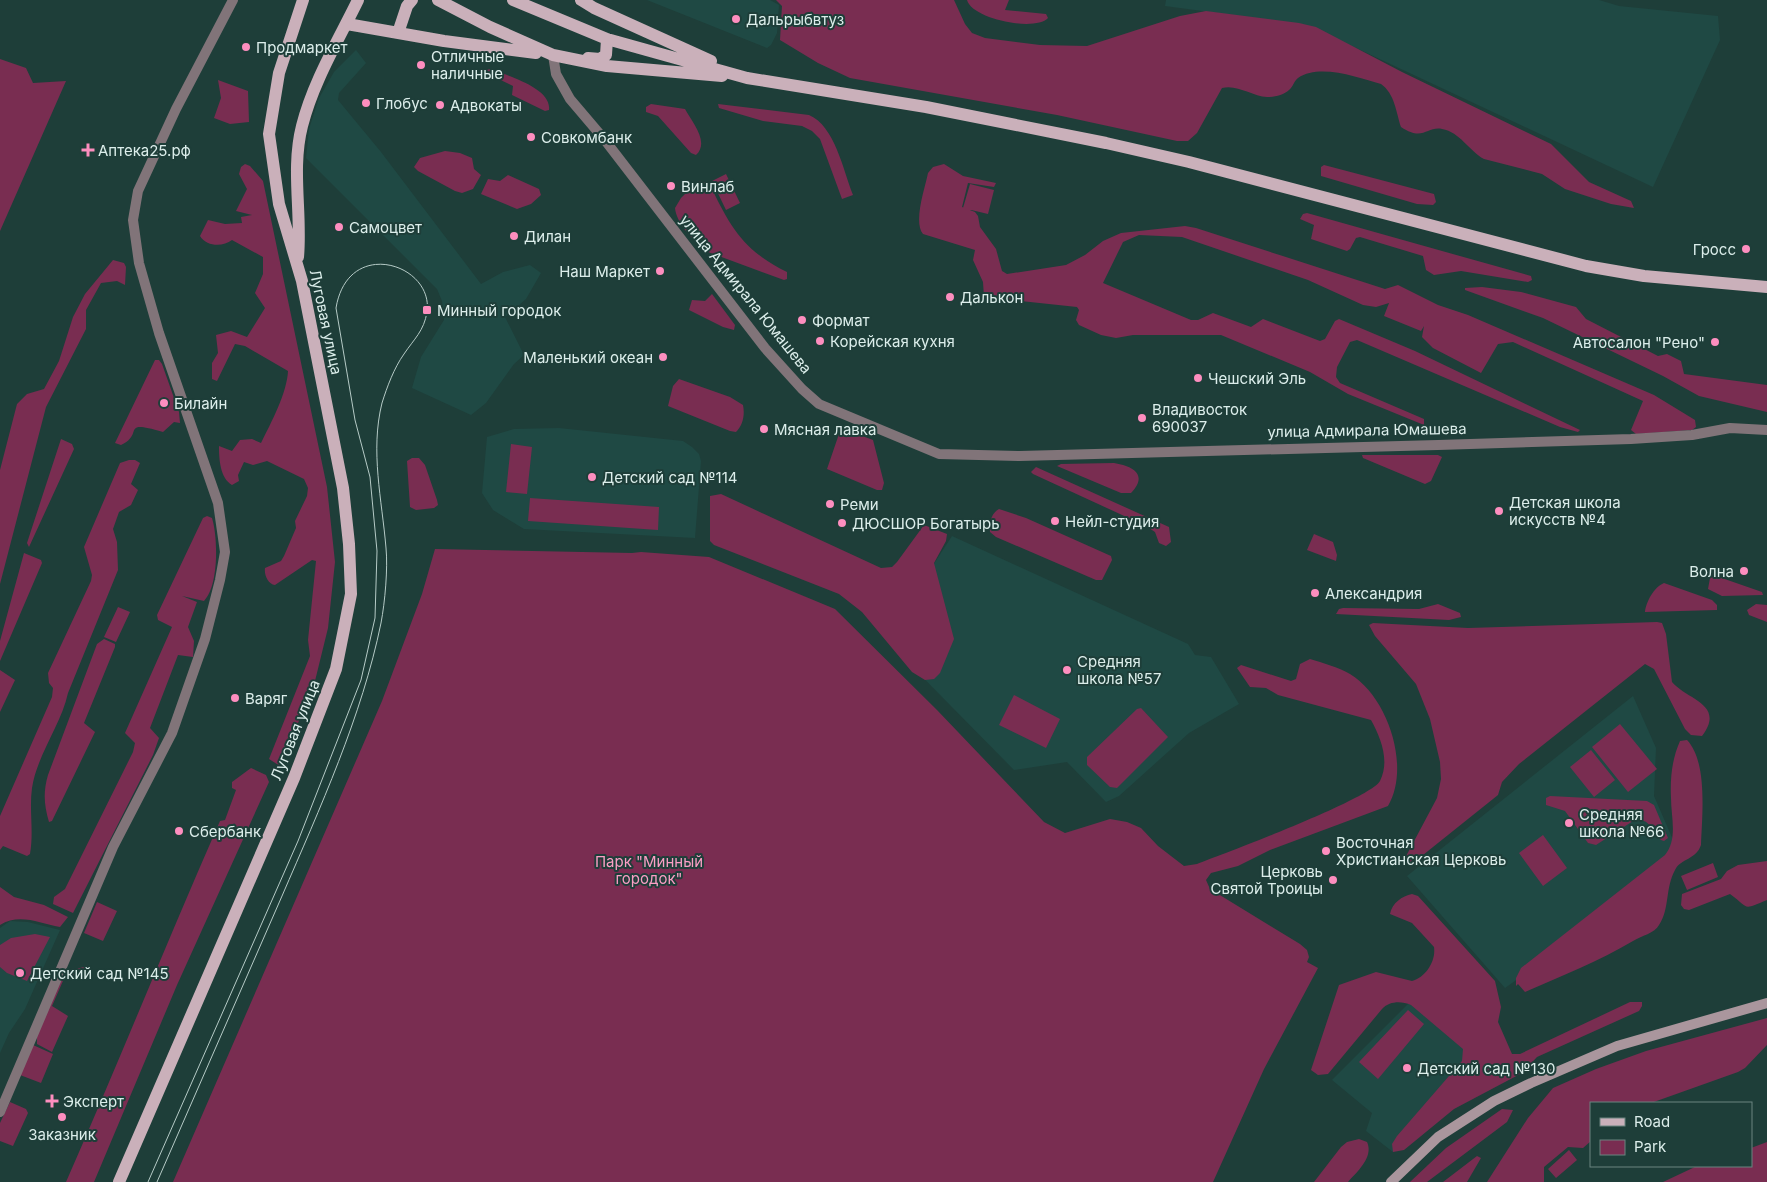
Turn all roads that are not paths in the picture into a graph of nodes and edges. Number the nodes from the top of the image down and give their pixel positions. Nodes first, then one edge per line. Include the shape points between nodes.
1 (233, 0) edge
2 (303, 0) edge
3 (358, 0) edge
4 (412, 0) edge
5 (438, 0) edge
6 (581, 0) edge
7 (520, 1) edge
8 (346, 24) junction
9 (398, 33) junction
10 (607, 39) junction
11 (552, 55) junction
12 (747, 78) junction
13 (297, 262) junction
14 (1767, 287) edge
15 (1767, 430) edge
16 (1767, 1003) edge
17 (0, 1112) edge
18 (119, 1182) edge
19 (1391, 1182) edge

1 - 17 street via 176,108 138,191 133,220 139,263 159,333 218,503 225,552 220,580 205,639 172,733 114,847
2 - 13 main road, Луговая улица via 279,73 269,134 279,204
3 - 8 main road, Луговая улица
4 - 9 main road
5 - 11 main road
6 - 12 main road
7 - 10 main road
8 - 9 main road
8 - 13 main road, Луговая улица via 312,95 301,127 298,158 301,229
9 - 11 main road
10 - 11 main road via 606,55 600,59
10 - 12 main road
11 - 12 main road via 607,66
11 - 15 street, улица Адмирала Юмашева via 556,74 570,99 765,348 802,389 819,404 939,454 1020,456 1455,445 1632,439 1692,435 1730,428
12 - 14 main road via 926,107 1106,143 1586,266 1648,276
13 - 18 main road, Луговая улица via 343,488 351,594 345,627 336,669 294,778
16 - 19 main road via 1616,1046 1523,1087 1494,1101 1438,1137

